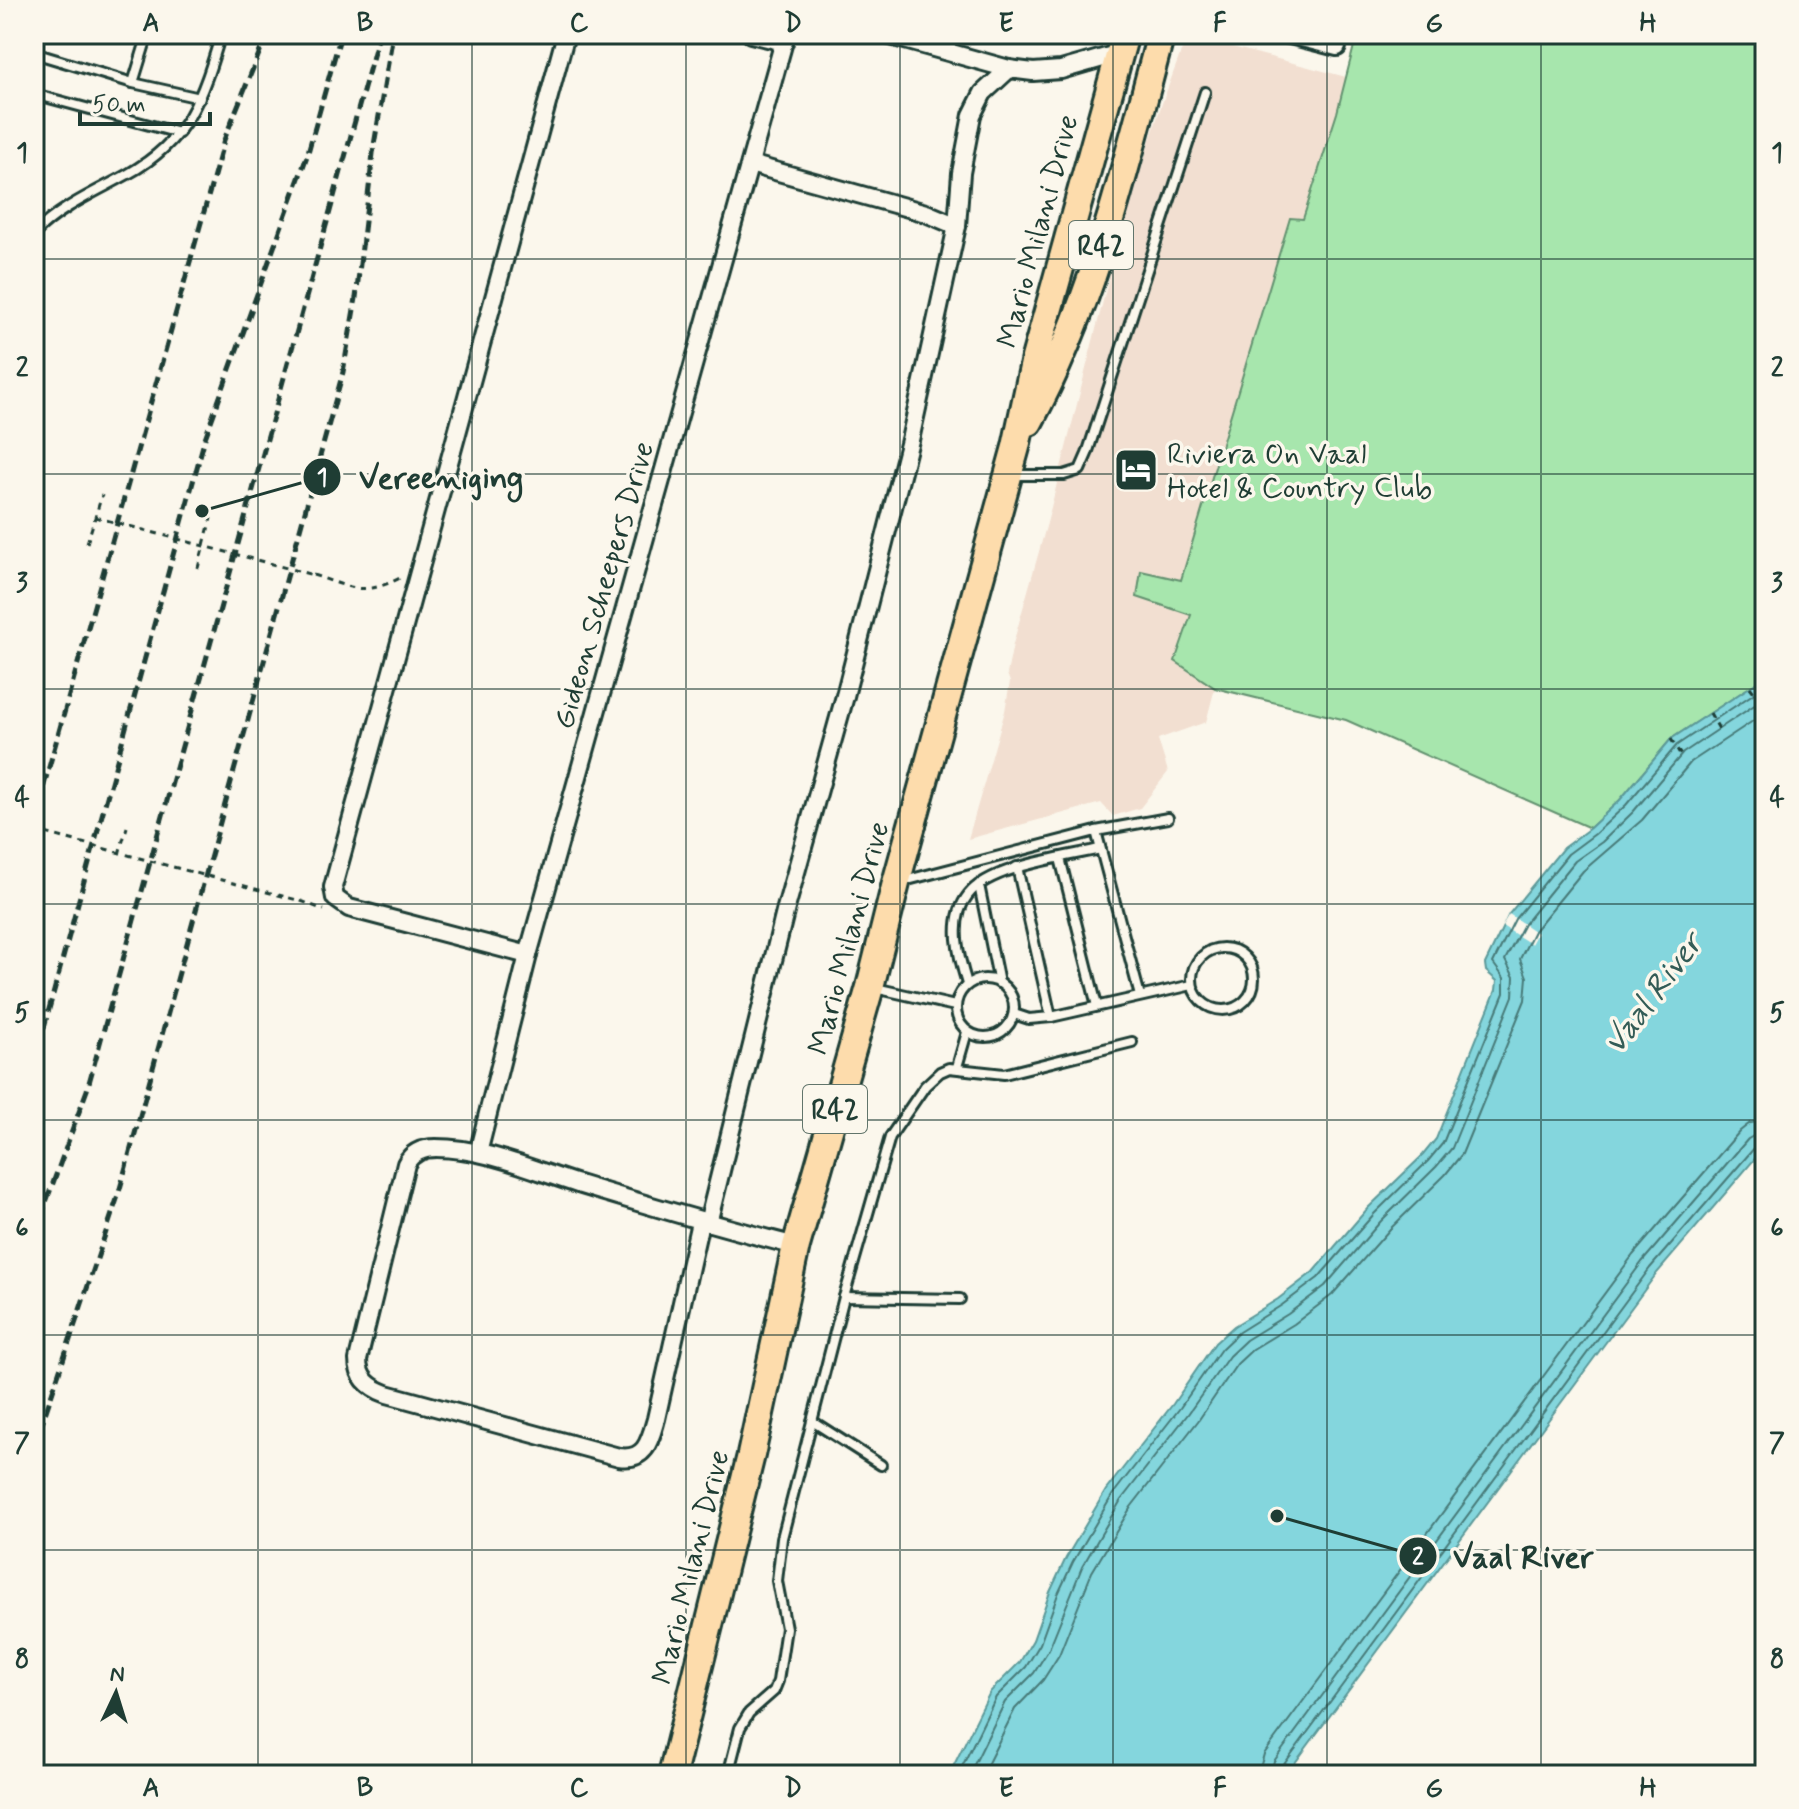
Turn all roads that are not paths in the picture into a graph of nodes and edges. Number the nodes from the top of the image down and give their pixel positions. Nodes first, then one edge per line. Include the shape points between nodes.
1 (40, 34) edge
2 (148, 34) edge
3 (221, 34) edge
4 (566, 34) edge
5 (751, 34) edge
6 (883, 34) edge
7 (1161, 34) edge
8 (1286, 34) edge
9 (785, 38) edge
10 (1122, 44) edge
11 (1337, 47) dead end
12 (34, 51) edge
13 (1009, 69) junction
14 (133, 83) junction
15 (1205, 92) dead end
16 (34, 94) edge
17 (200, 98) junction
18 (179, 133) junction
19 (750, 164) junction
20 (1081, 187) junction
21 (1115, 197) junction
22 (957, 226) junction
23 (34, 234) edge
24 (1016, 447) junction
25 (1008, 475) junction
26 (1168, 818) dead end
27 (1096, 831) junction
28 (1100, 849) junction
29 (1060, 858) junction
30 (1017, 867) junction
31 (896, 883) junction
32 (979, 885) junction
33 (528, 955) junction
34 (999, 983) junction
35 (967, 984) junction
36 (1192, 985) junction
37 (870, 987) junction
38 (1140, 996) junction
39 (955, 1006) junction
40 (1097, 1006) junction
41 (1014, 1014) junction
42 (1051, 1017) junction
43 (967, 1032) junction
44 (1132, 1042) dead end
45 (957, 1067) junction
46 (478, 1153) junction
47 (704, 1222) junction
48 (796, 1246) junction
49 (844, 1297) junction
50 (960, 1299) dead end
51 (812, 1421) junction
52 (881, 1465) dead end
53 (672, 1775) edge
54 (728, 1775) edge

1 - 12 lane
2 - 14 lane
3 - 17 lane
4 - 33 street via 334,883 334,895 349,908
5 - 9 street
6 - 13 street
7 - 21 main road, Mario Milani Drive / R42
8 - 11 street
9 - 19 street, Gideon Scheepers Drive
10 - 13 street via 1061,70
10 - 20 main road, Mario Milani Drive / R42
12 - 14 lane
13 - 22 street via 974,107
14 - 17 lane
15 - 25 lane via 1080,470
16 - 18 lane
17 - 18 lane
18 - 23 lane via 131,173 78,199
19 - 22 street
19 - 33 street, Gideon Scheepers Drive
20 - 21 main road
20 - 24 main road, Mario Milani Drive / R42 via 1023,401
21 - 24 main road, Mario Milani Drive / R42 via 1077,315
22 - 47 street via 845,696
24 - 25 main road, Mario Milani Drive / R42
25 - 31 main road, Mario Milani Drive / R42
26 - 27 lane
27 - 28 lane
27 - 31 lane
28 - 29 lane
28 - 38 lane
29 - 30 lane
29 - 40 lane
30 - 32 lane
30 - 42 lane
31 - 37 main road, Mario Milani Drive / R42
32 - 34 lane
32 - 35 lane via 965,898 957,930
33 - 46 street, Gideon Scheepers Drive
34 - 35 lane via 989,979
34 - 41 lane via 1012,996
35 - 39 lane
36 - 36 lane via 1195,964 1211,950 1233,949 1253,971 1252,991 1230,1010 1210,1008
36 - 38 lane
37 - 39 lane
37 - 48 main road, Mario Milani Drive / R42
38 - 40 lane
39 - 43 lane
40 - 42 lane
41 - 42 lane
41 - 43 lane via 995,1035
43 - 45 lane
44 - 45 lane via 1004,1074
45 - 49 lane via 940,1072 925,1086 890,1137
46 - 47 street
46 - 47 street via 435,1148 413,1153 408,1160 358,1360 363,1380 381,1392 619,1457 639,1455 650,1440
47 - 48 street
48 - 53 main road, Mario Milani Drive / R42
49 - 50 lane
49 - 51 lane
51 - 52 lane
51 - 54 lane via 778,1563 786,1628 778,1681 744,1720

